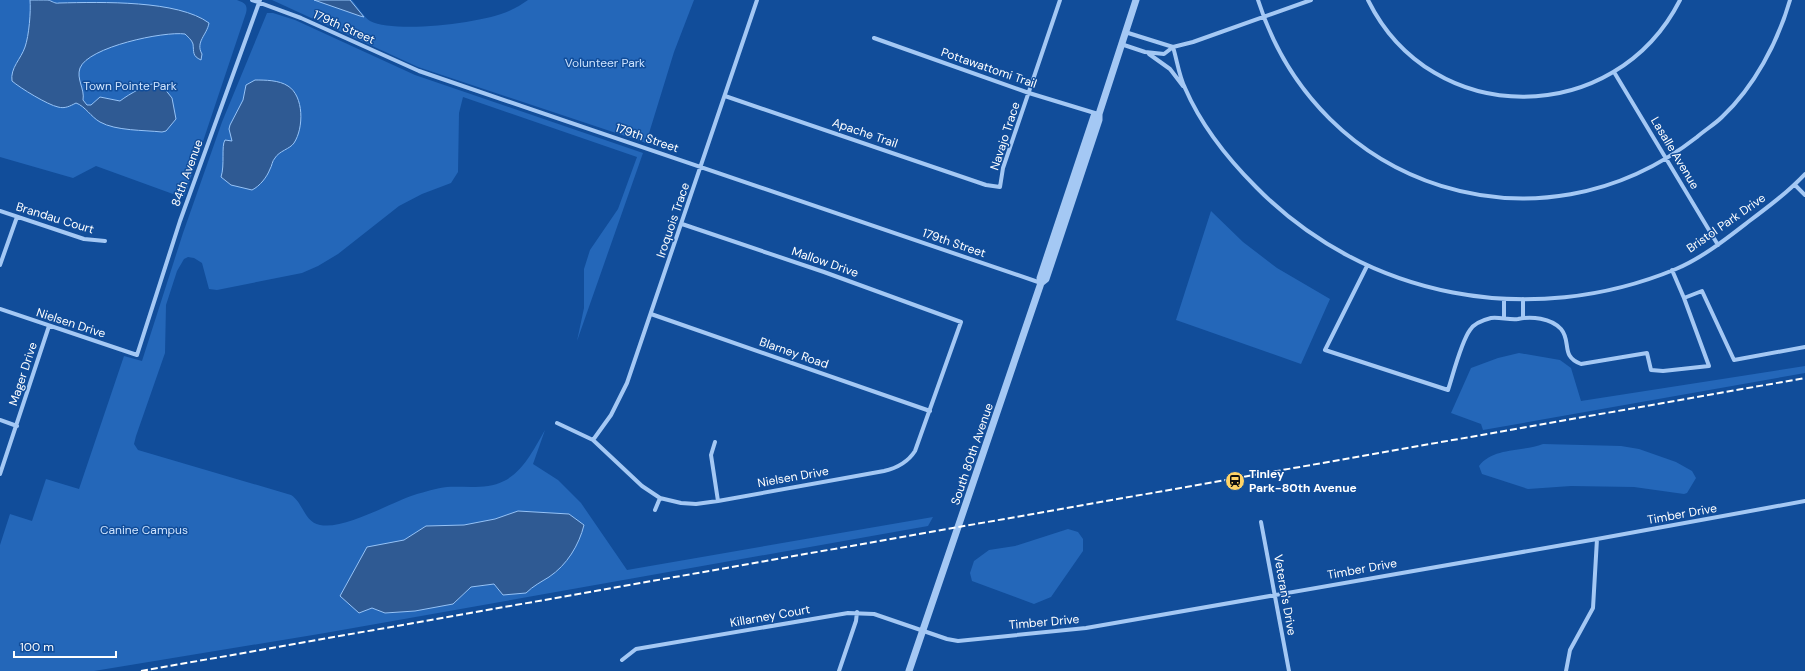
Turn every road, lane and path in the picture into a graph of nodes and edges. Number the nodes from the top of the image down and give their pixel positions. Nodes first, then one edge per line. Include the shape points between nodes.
1 (252, 0) edge
2 (757, 0) edge
3 (1060, 0) edge
4 (1136, 0) edge
5 (1258, 0) edge
6 (1311, 0) edge
7 (1368, 0) edge
8 (1680, 0) edge
9 (1790, 0) edge
10 (260, 1) edge
11 (1263, 17) junction
12 (1125, 32) junction
13 (874, 38) dead end
14 (1121, 44) junction
15 (1173, 47) junction
16 (1145, 52) junction
17 (1614, 72) junction
18 (1184, 87) junction
19 (1029, 92) junction
20 (725, 96) junction
21 (1099, 114) junction
22 (1666, 158) junction
23 (701, 168) junction
24 (1805, 174) edge
25 (1795, 185) junction
26 (1000, 187) joint
27 (1805, 195) edge
28 (0, 211) edge
29 (17, 217) junction
30 (682, 224) junction
31 (105, 241) dead end
32 (1718, 245) junction
33 (0, 265) edge
34 (1367, 266) junction
35 (1672, 270) junction
36 (1041, 283) junction
37 (1684, 298) junction
38 (1504, 299) junction
39 (1523, 299) junction
40 (0, 309) edge
41 (651, 314) junction
42 (1504, 317) junction
43 (1524, 317) junction
44 (961, 322) joint
45 (49, 326) junction
46 (1805, 347) edge
47 (137, 355) joint
48 (930, 411) junction
49 (0, 420) edge
50 (558, 423) dead end
51 (17, 426) junction
52 (594, 440) junction
53 (715, 442) dead end
54 (0, 474) edge
55 (660, 498) junction
56 (718, 501) junction
57 (1805, 501) edge
58 (655, 510) dead end
59 (1262, 522) dead end
60 (1597, 539) junction
61 (1275, 596) junction
62 (857, 612) junction
63 (923, 631) junction
64 (622, 660) dead end
65 (839, 671) edge
66 (909, 671) edge
67 (1289, 671) edge
68 (1566, 671) edge

1 - 10 street, 179th Street
2 - 20 street, Iroquois Trace
3 - 19 street, Navajo Trace
4 - 12 street, South 80th Avenue
5 - 11 street
6 - 11 street
7 - 17 street via 1382,22 1412,56 1439,75 1478,91 1514,97 1547,96 1579,89
8 - 17 street via 1655,38
9 - 22 street via 1768,53 1736,101 1722,117
10 - 23 street, 179th Street via 419,71
10 - 47 street, 84th Avenue via 180,221
11 - 15 street
11 - 22 street via 1298,82 1336,125 1382,161 1438,186 1504,199 1552,197 1605,186 1630,177
12 - 14 street, South 80th Avenue
12 - 15 street
13 - 19 street, Pottawattomi Trail
14 - 16 street
14 - 21 street, South 80th Avenue
15 - 16 street via 1164,54
15 - 18 street, Bristol Park Drive
16 - 18 street, Bristol Park Drive via 1170,69
17 - 22 street, Lasalle Avenue
18 - 34 street, Bristol Park Drive via 1210,132 1241,171 1263,193 1305,229
19 - 21 street, Pottawattomi Trail
19 - 26 street, Navajo Trace
20 - 23 street, Iroquois Trace
20 - 26 street, Apache Trail via 986,185
21 - 36 street, South 80th Avenue via 1046,279
22 - 32 street, Lasalle Avenue
23 - 30 street, Iroquois Trace
23 - 36 street, 179th Street
24 - 25 street, Bristol Park Drive
25 - 27 street
25 - 32 street, Bristol Park Drive
28 - 29 street, Brandau Court
29 - 31 street, Brandau Court via 84,239
29 - 33 street
30 - 41 street, Iroquois Trace
30 - 44 street, Mallow Drive
32 - 35 street, Bristol Park Drive
34 - 38 street, Bristol Park Drive via 1405,281 1436,289
34 - 42 street via 1325,350 1448,390 1470,330 1483,320
35 - 37 street
35 - 39 street, Bristol Park Drive via 1606,291 1565,298
36 - 63 street, South 80th Avenue
37 - 43 street via 1709,366 1651,370 1647,353 1581,364 1568,354 1564,334 1560,328 1546,321
37 - 46 street via 1702,291 1734,360
38 - 39 street, Bristol Park Drive
38 - 42 street
39 - 43 street
40 - 45 street, Nielsen Drive
41 - 48 street, Blarney Road
41 - 52 street, Iroquois Trace via 627,383 611,415
42 - 43 street
44 - 48 street, Nielsen Drive
45 - 47 street, Nielsen Drive
45 - 51 street, Mager Drive
48 - 56 street, Nielsen Drive via 915,451 905,462 892,469
49 - 51 street
50 - 52 street, Nielsen Drive
51 - 54 street, Mager Drive
52 - 55 street, Nielsen Drive via 642,486
53 - 56 street via 711,455
55 - 56 street, Nielsen Drive via 689,504
55 - 58 street
57 - 60 street, Timber Drive
59 - 61 street, Veteran's Drive
60 - 61 street, Timber Drive
60 - 68 street via 1593,608 1570,650
61 - 63 street, Timber Drive via 1086,628 958,641
61 - 67 street, Veteran's Drive
62 - 63 street, Killarney Court via 874,614
62 - 64 street, Killarney Court via 636,649
62 - 65 street
63 - 66 street, South 80th Avenue

